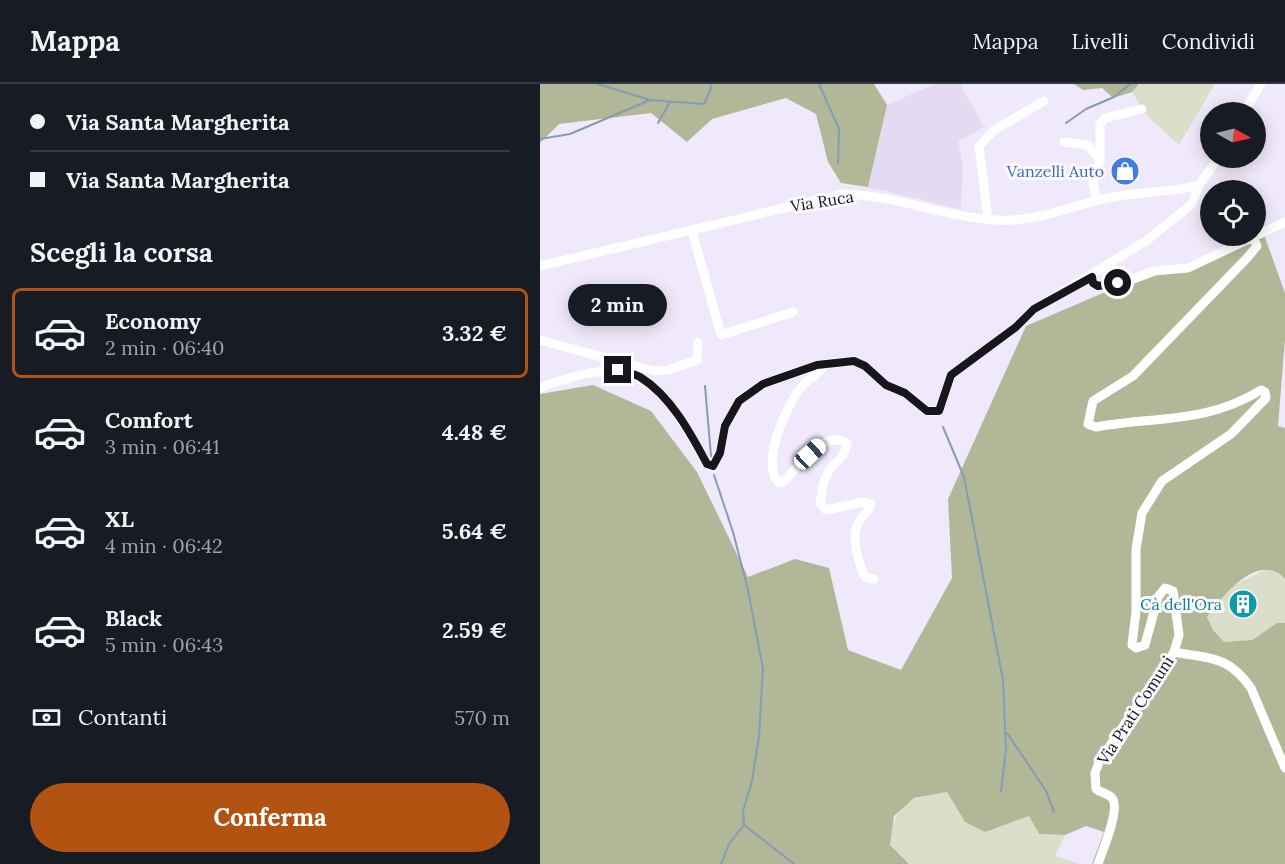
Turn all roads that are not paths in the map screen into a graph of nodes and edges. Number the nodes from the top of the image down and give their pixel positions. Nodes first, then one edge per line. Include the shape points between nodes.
1 (1261, 84) edge
2 (1044, 101) dead end
3 (1250, 102) edge
4 (1142, 109) dead end
5 (1064, 142) dead end
6 (1100, 160) junction
7 (1211, 168) edge
8 (1199, 185) junction
9 (1097, 200) junction
10 (988, 219) junction
11 (1285, 222) edge
12 (692, 231) junction
13 (1266, 232) edge
14 (1236, 246) edge
15 (1257, 246) edge
16 (540, 266) edge
17 (1092, 277) junction
18 (793, 312) dead end
19 (540, 340) edge
20 (698, 342) dead end
21 (824, 365) junction
22 (540, 387) edge
23 (874, 579) dead end
24 (1174, 652) junction
25 (1285, 768) edge
26 (1098, 864) edge

1 - 3 street
2 - 10 street via 994,130 979,146
4 - 6 street via 1105,118 1100,124
5 - 6 street via 1088,145
6 - 9 street via 1094,184
7 - 8 street
8 - 9 street, Via Ruca
8 - 17 street via 1192,204 1170,223
9 - 10 street, Via Ruca via 1025,220
10 - 12 street, Via Ruca via 951,215 864,194 843,194
11 - 13 street
12 - 16 street, Via Ruca
12 - 18 street via 721,335
14 - 17 street via 1188,268 1154,272 1126,282 1106,285 1093,283
15 - 24 street, Via Prati Comuni via 1132,376 1093,401 1089,413 1088,423 1096,428 1187,418 1230,407 1261,390 1265,392 1263,402 1232,434 1162,481 1142,513 1136,549 1132,645 1145,645 1158,597 1164,588 1169,588 1173,591 1179,635
17 - 21 street via 1034,309 951,375 939,411 927,411 854,361
19 - 20 street via 654,371 697,360
21 - 22 street via 763,384 739,401 725,426 713,466 707,464 688,429 657,390 639,376 618,370 596,371
21 - 23 street via 794,397 774,440 775,475 779,483 820,445 835,440 847,443 842,458 831,467 820,503 826,510 863,502 871,504 859,521 856,547 865,577
24 - 25 street via 1221,660 1244,678
24 - 26 street, Via Prati Comuni via 1095,773 1096,789 1112,797 1115,804

